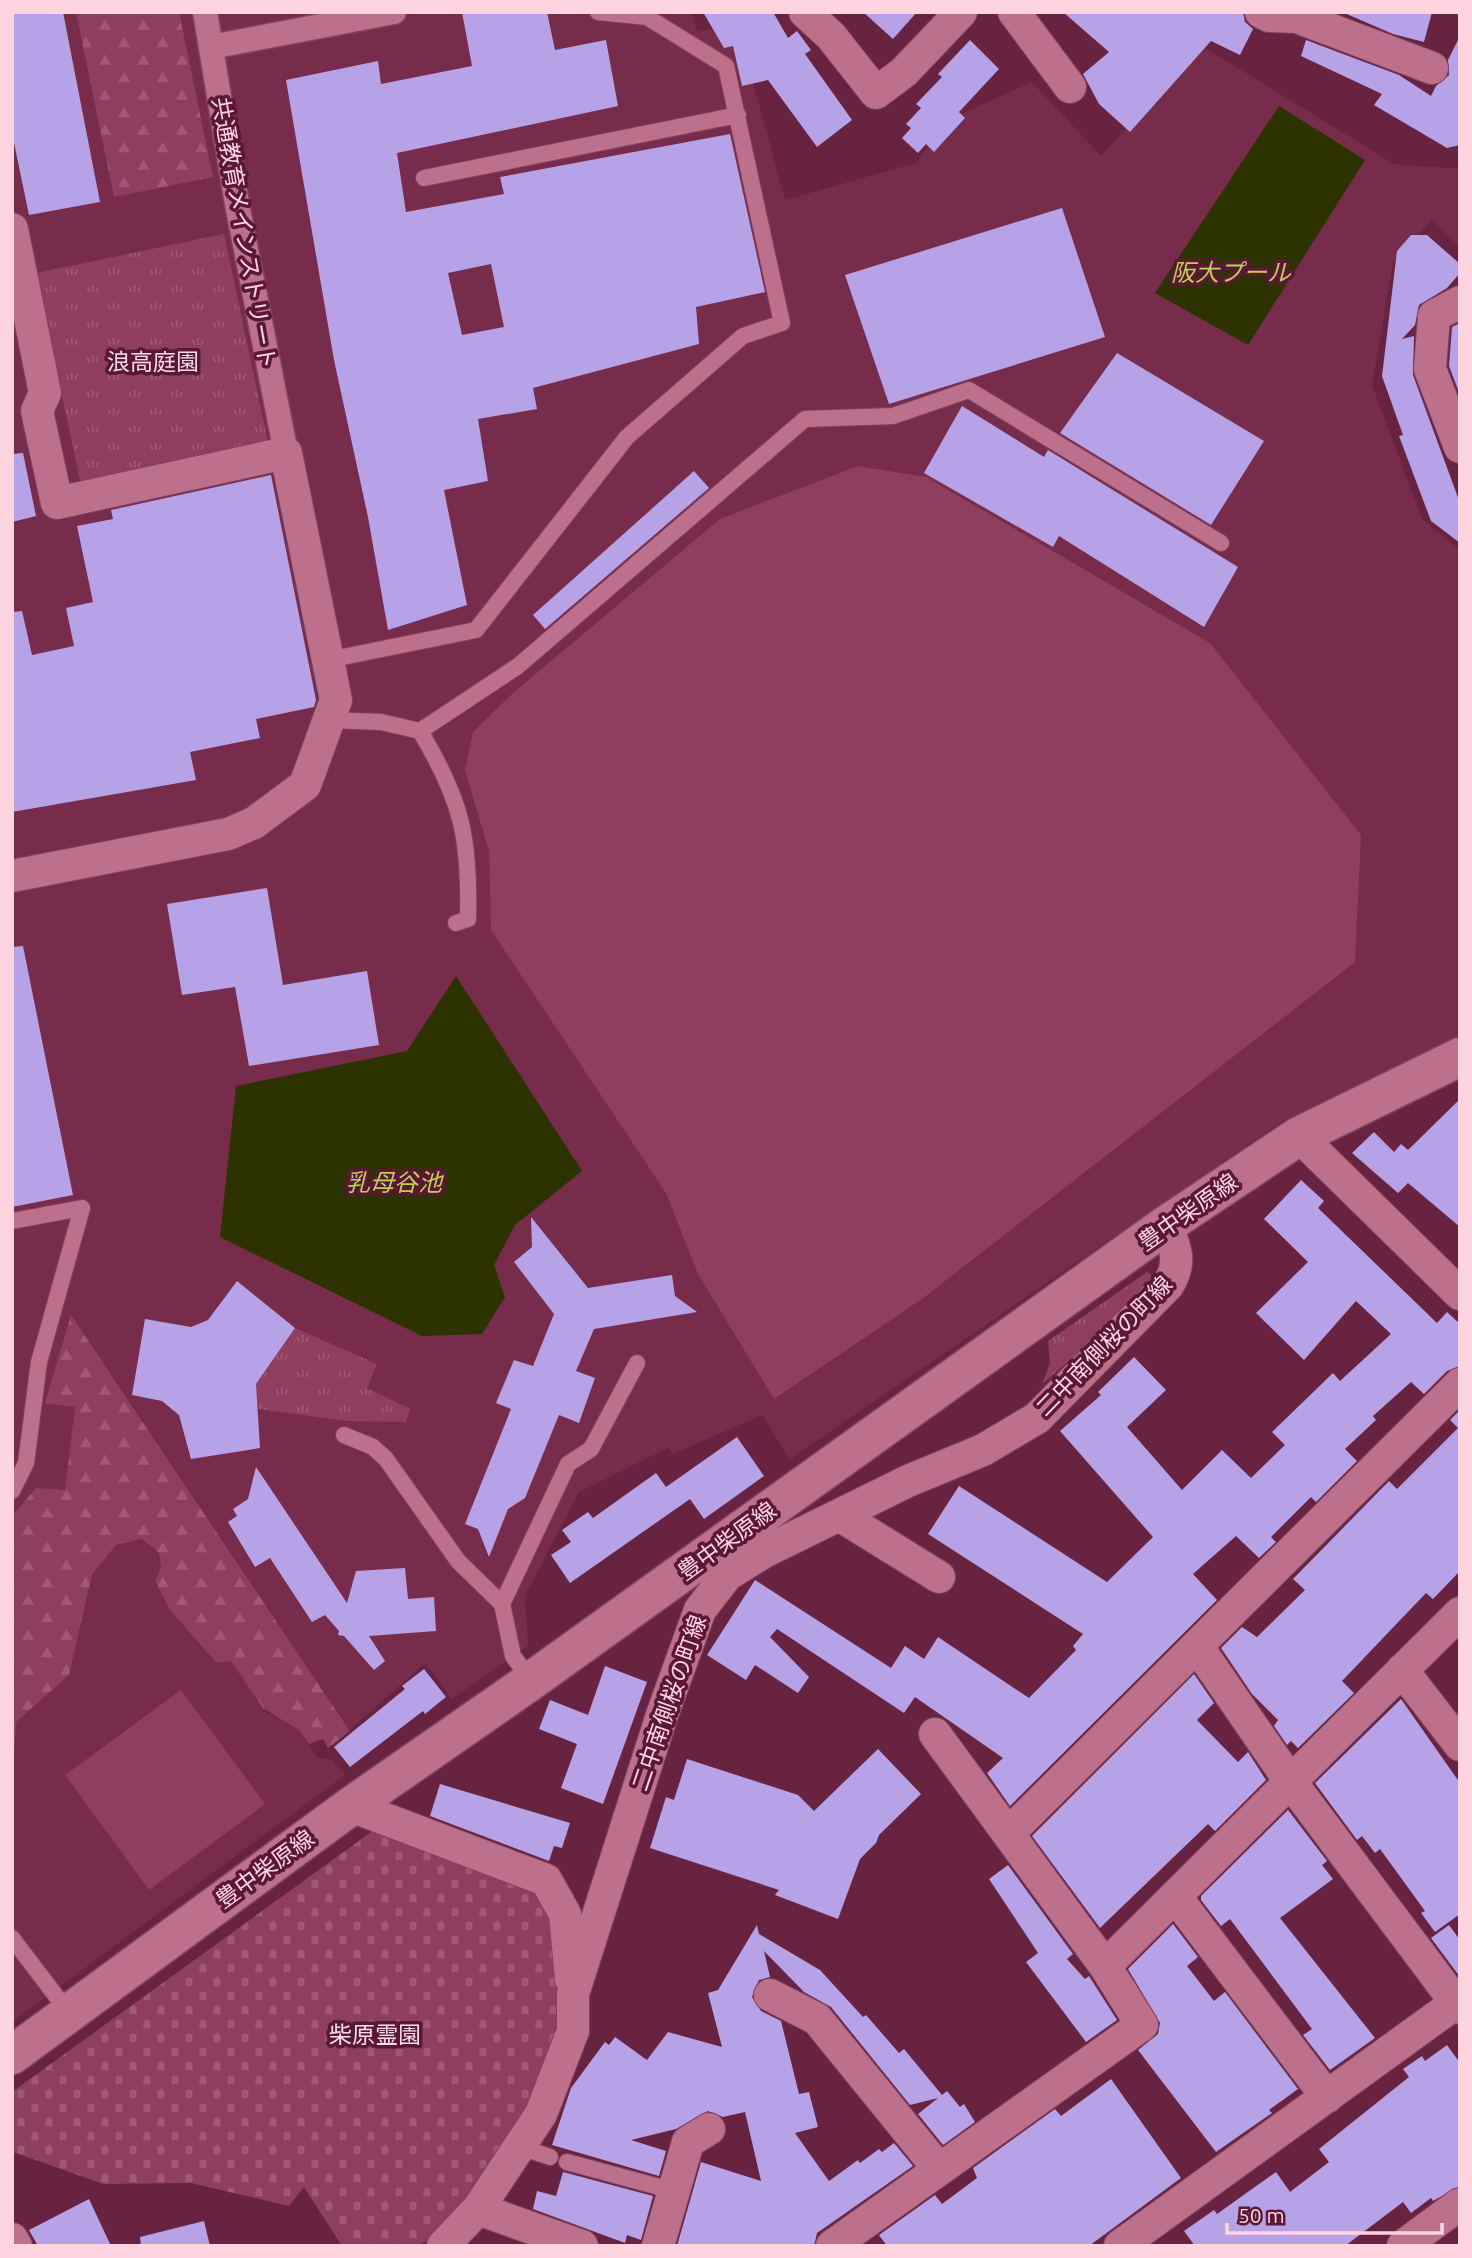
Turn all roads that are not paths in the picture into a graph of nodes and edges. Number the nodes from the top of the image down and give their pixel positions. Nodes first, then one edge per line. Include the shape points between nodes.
1 (205, 12) edge
2 (394, 12) edge
3 (598, 12) edge
4 (805, 12) edge
5 (961, 12) edge
6 (1014, 12) edge
7 (1261, 12) edge
8 (211, 47) junction
9 (1432, 68) dead end
10 (1070, 87) dead end
11 (738, 115) junction
12 (424, 178) dead end
13 (14, 240) edge
14 (1460, 302) edge
15 (1460, 447) edge
16 (286, 453) junction
17 (1221, 543) dead end
18 (328, 660) junction
19 (329, 720) junction
20 (420, 731) junction
21 (12, 876) edge
22 (456, 923) dead end
23 (1460, 1057) edge
24 (1299, 1136) junction
25 (12, 1221) edge
26 (1166, 1225) junction
27 (1460, 1294) edge
28 (637, 1363) dead end
29 (1460, 1384) edge
30 (344, 1435) dead end
31 (12, 1491) edge
32 (839, 1515) junction
33 (939, 1577) dead end
34 (502, 1604) junction
35 (1460, 1613) edge
36 (1198, 1646) junction
37 (1402, 1670) junction
38 (531, 1681) junction
39 (934, 1734) dead end
40 (1460, 1745) edge
41 (1290, 1781) junction
42 (351, 1806) junction
43 (1010, 1832) junction
44 (1175, 1896) junction
45 (12, 1938) edge
46 (1105, 1966) junction
47 (573, 1994) junction
48 (770, 1995) dead end
49 (1459, 2004) edge
50 (69, 2013) junction
51 (12, 2054) edge
52 (1327, 2096) junction
53 (709, 2129) dead end
54 (520, 2147) junction
55 (550, 2157) dead end
56 (566, 2162) dead end
57 (938, 2168) junction
58 (674, 2191) junction
59 (1460, 2204) edge
60 (478, 2209) junction
61 (12, 2239) edge
62 (442, 2245) edge
63 (16, 2246) edge
64 (582, 2246) edge
65 (658, 2246) edge
66 (832, 2246) edge
67 (1120, 2246) edge
68 (1403, 2246) edge

1 - 8 street, 共通教育メインストリート
2 - 8 street
3 - 11 lane via 647,16 726,66
4 - 5 street via 831,36 876,93 904,72
6 - 10 street
7 - 9 street via 1297,17
8 - 16 street, 共通教育メインストリート
11 - 12 lane
11 - 18 lane via 782,323 743,336 627,437 476,630
13 - 16 street via 45,393 37,411 57,503
14 - 15 street via 1434,316 1430,369
16 - 18 street
17 - 20 lane via 969,390 894,416 805,419 518,666
18 - 19 street via 336,700
19 - 20 lane via 381,722
19 - 21 street via 305,785 254,823 228,834
20 - 22 lane via 444,772 465,828 468,919
23 - 24 street, 豊中柴原線
24 - 26 street, 豊中柴原線
24 - 27 street
25 - 31 lane via 82,1208 39,1362 26,1463
26 - 32 street, 二中南側桜の町線 via 1177,1251 1177,1271 1168,1285 1037,1418 983,1450
26 - 38 street, 豊中柴原線
28 - 34 lane via 591,1449 568,1464
29 - 36 street
30 - 34 lane via 373,1447 386,1459 458,1561
32 - 33 street
32 - 47 street, 二中南側桜の町線 via 727,1575 700,1610
34 - 38 lane via 513,1656
35 - 37 street
36 - 41 street
36 - 43 street
37 - 40 street
37 - 41 street
38 - 42 street, 豊中柴原線
39 - 43 street
41 - 44 street
41 - 49 street
42 - 47 street via 546,1880 565,1914
42 - 50 street, 豊中柴原線
43 - 46 street
44 - 46 street
44 - 52 street
45 - 50 lane
46 - 57 street via 1142,2025
47 - 54 street, 二中南側桜の町線 via 573,2031 541,2114
48 - 57 street via 817,2019
49 - 52 street
50 - 51 street, 豊中柴原線
52 - 67 street
53 - 58 street via 688,2142
54 - 55 lane
54 - 60 street, 二中南側桜の町線
56 - 58 lane
57 - 66 street
58 - 65 street
59 - 68 street
60 - 62 street, 二中南側桜の町線
60 - 64 street
61 - 63 street

